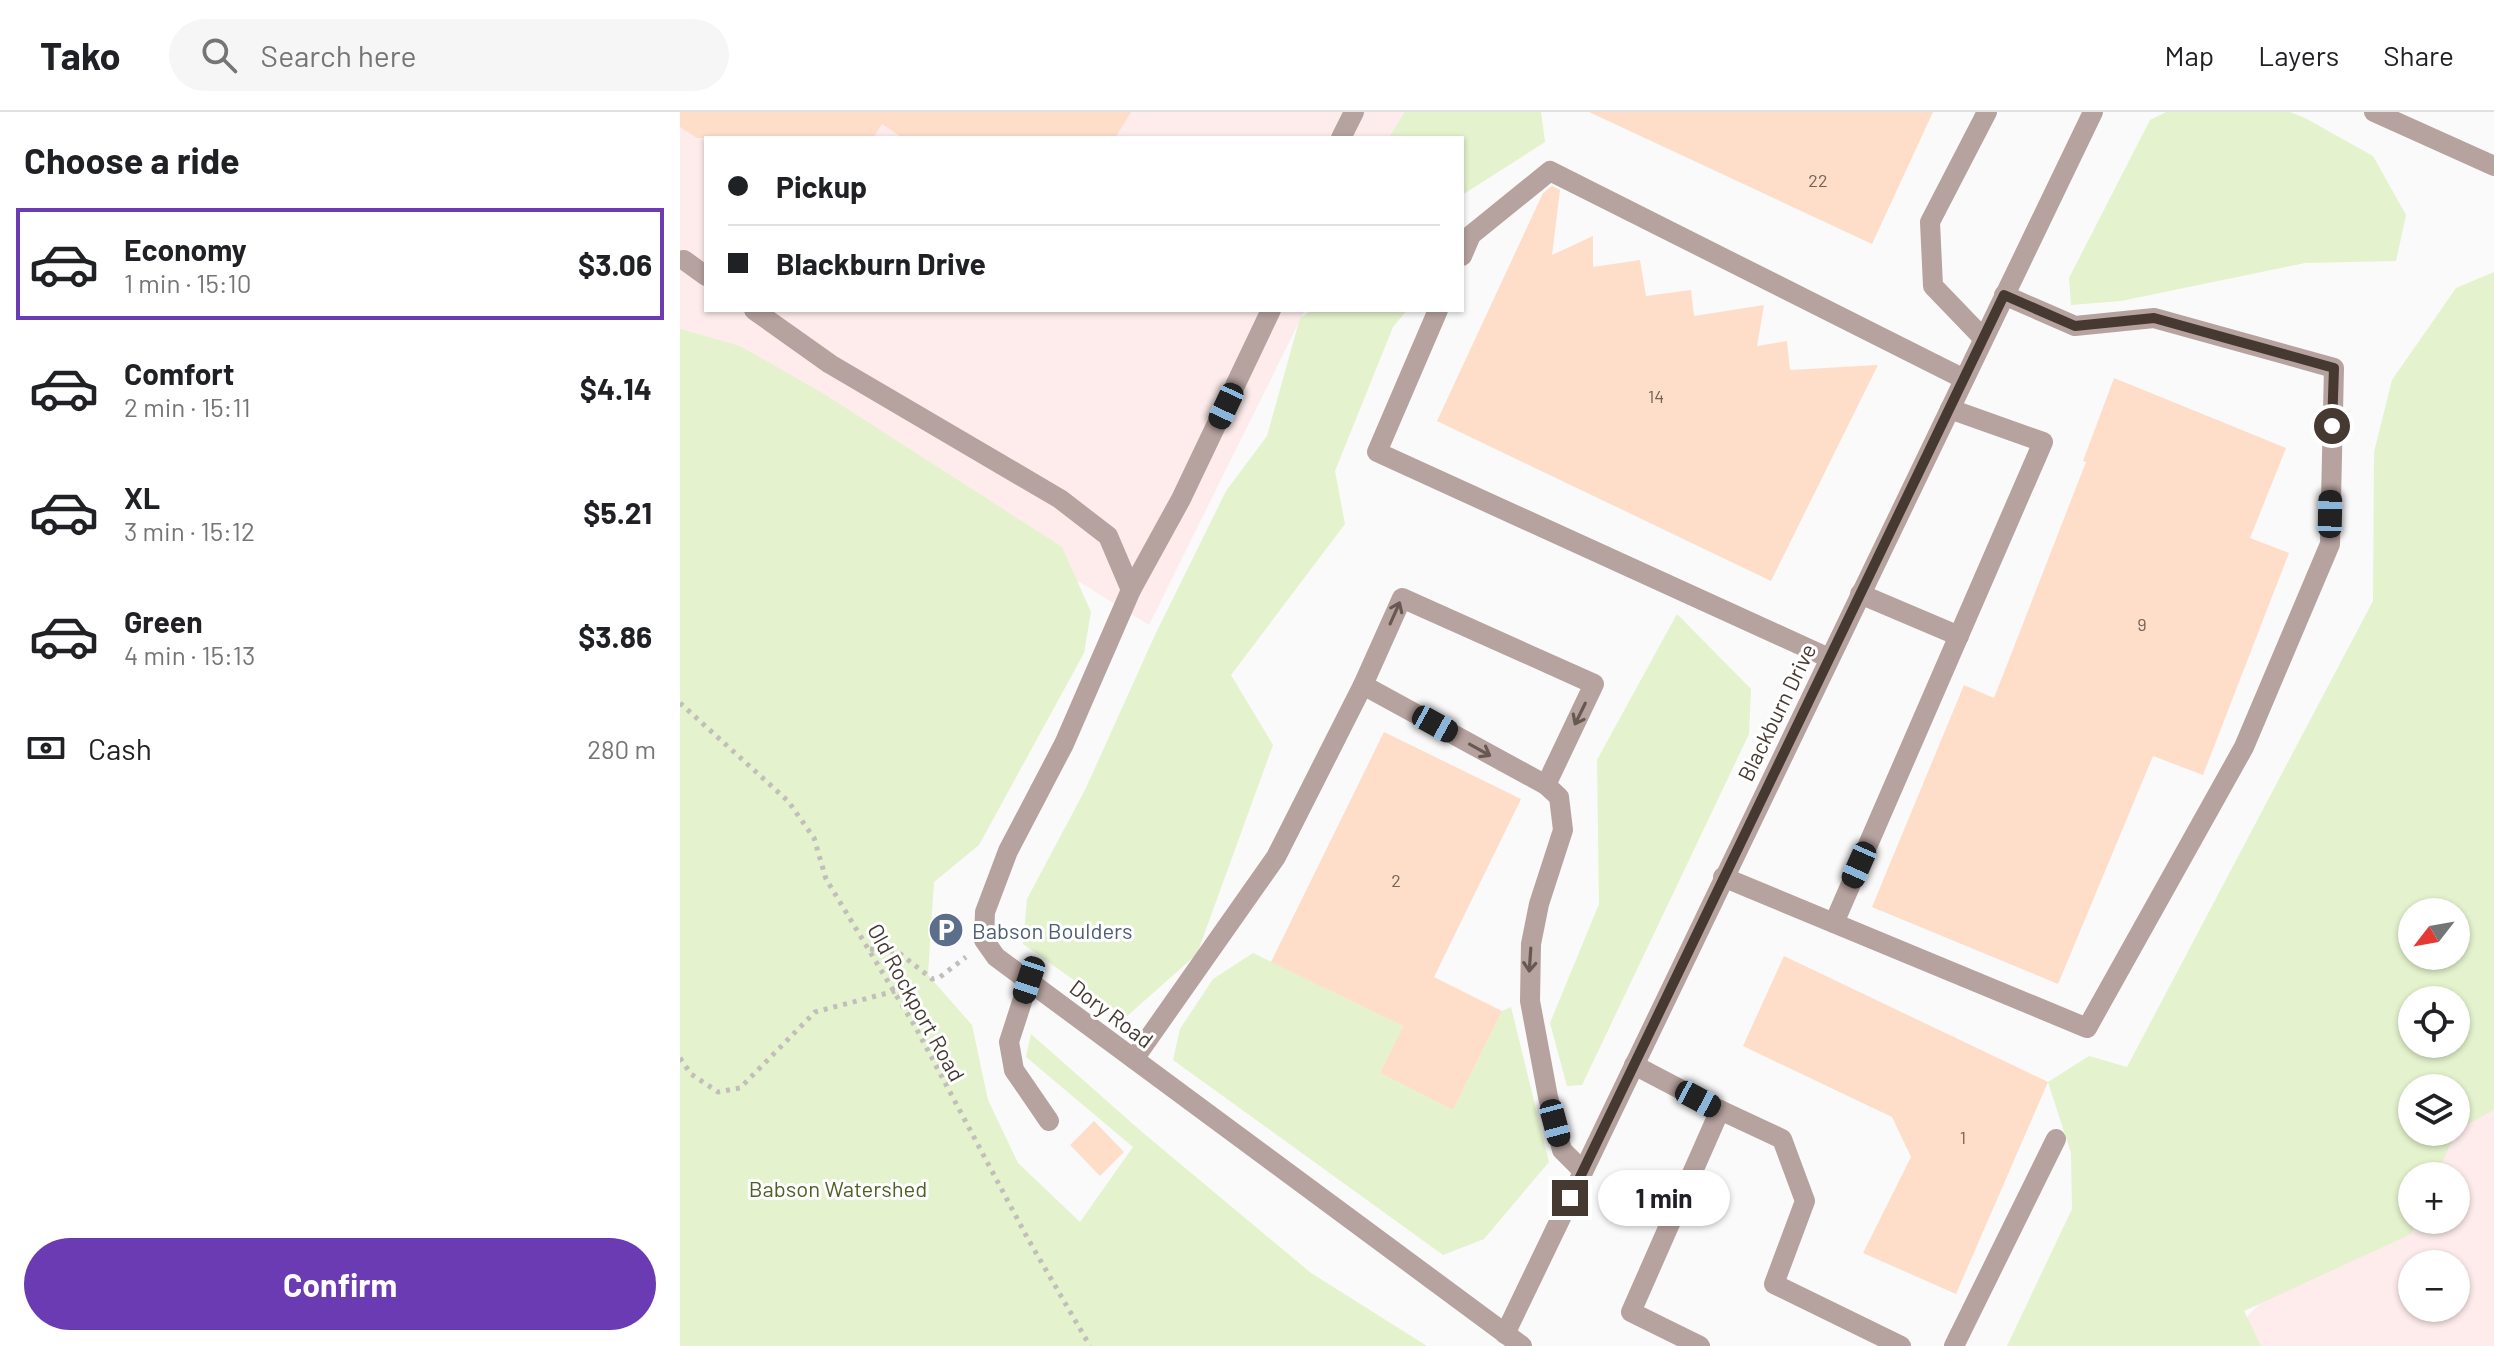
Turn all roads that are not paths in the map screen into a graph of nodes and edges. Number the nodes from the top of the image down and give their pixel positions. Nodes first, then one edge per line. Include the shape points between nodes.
1 (1354, 112) edge
2 (1987, 112) edge
3 (2093, 112) edge
4 (2374, 112) edge
5 (1342, 136) edge
6 (2494, 166) edge
7 (1464, 251) edge
8 (684, 260) dead end
9 (704, 275) edge
10 (2004, 295) junction
11 (757, 312) edge
12 (1270, 312) edge
13 (1437, 312) edge
14 (1983, 338) junction
15 (1964, 379) junction
16 (1950, 409) junction
17 (1131, 590) junction
18 (1860, 594) junction
19 (1959, 636) junction
20 (1829, 658) junction
21 (1363, 685) junction
22 (1546, 785) junction
23 (1723, 877) junction
24 (1834, 923) junction
25 (1029, 980) junction
26 (1134, 1059) junction
27 (1634, 1065) junction
28 (1720, 1110) junction
29 (1049, 1121) dead end
30 (2056, 1139) dead end
31 (1583, 1171) junction
32 (1514, 1340) edge
33 (1700, 1346) edge
34 (1901, 1346) edge
35 (1954, 1346) edge

1 - 5 street
2 - 14 street via 1930,222 1933,286
3 - 10 street, Blackburn Drive
4 - 6 street
7 - 15 street via 1471,235 1550,171
8 - 9 street
10 - 14 street, Blackburn Drive
10 - 24 street via 2075,326 2154,318 2334,368 2330,544 2244,747 2087,1028
11 - 17 street via 830,364 1060,499 1108,536
12 - 17 street via 1181,499
13 - 20 street via 1377,452
14 - 15 street, Blackburn Drive
15 - 16 street, Blackburn Drive
16 - 18 street, Blackburn Drive
16 - 19 street via 2043,442
17 - 25 street, Dory Road via 1064,744 1008,851 985,912 984,940 996,957
18 - 19 street
18 - 20 street, Blackburn Drive
19 - 24 street
20 - 23 street, Blackburn Drive
21 -> 22 street
21 -> 22 street via 1402,598 1594,684
21 - 26 street via 1276,857
22 -> 31 street via 1559,797 1563,830 1536,918 1530,1001 1562,1150
23 - 24 street
23 - 27 street, Blackburn Drive
25 - 26 street, Dory Road
25 - 29 street via 1009,1042 1014,1070
26 - 32 street, Dory Road
27 - 28 street
27 - 31 street, Blackburn Drive
28 - 33 street via 1631,1312
28 - 34 street via 1782,1139 1805,1201 1774,1284
30 - 35 street
31 - 32 street, Blackburn Drive

